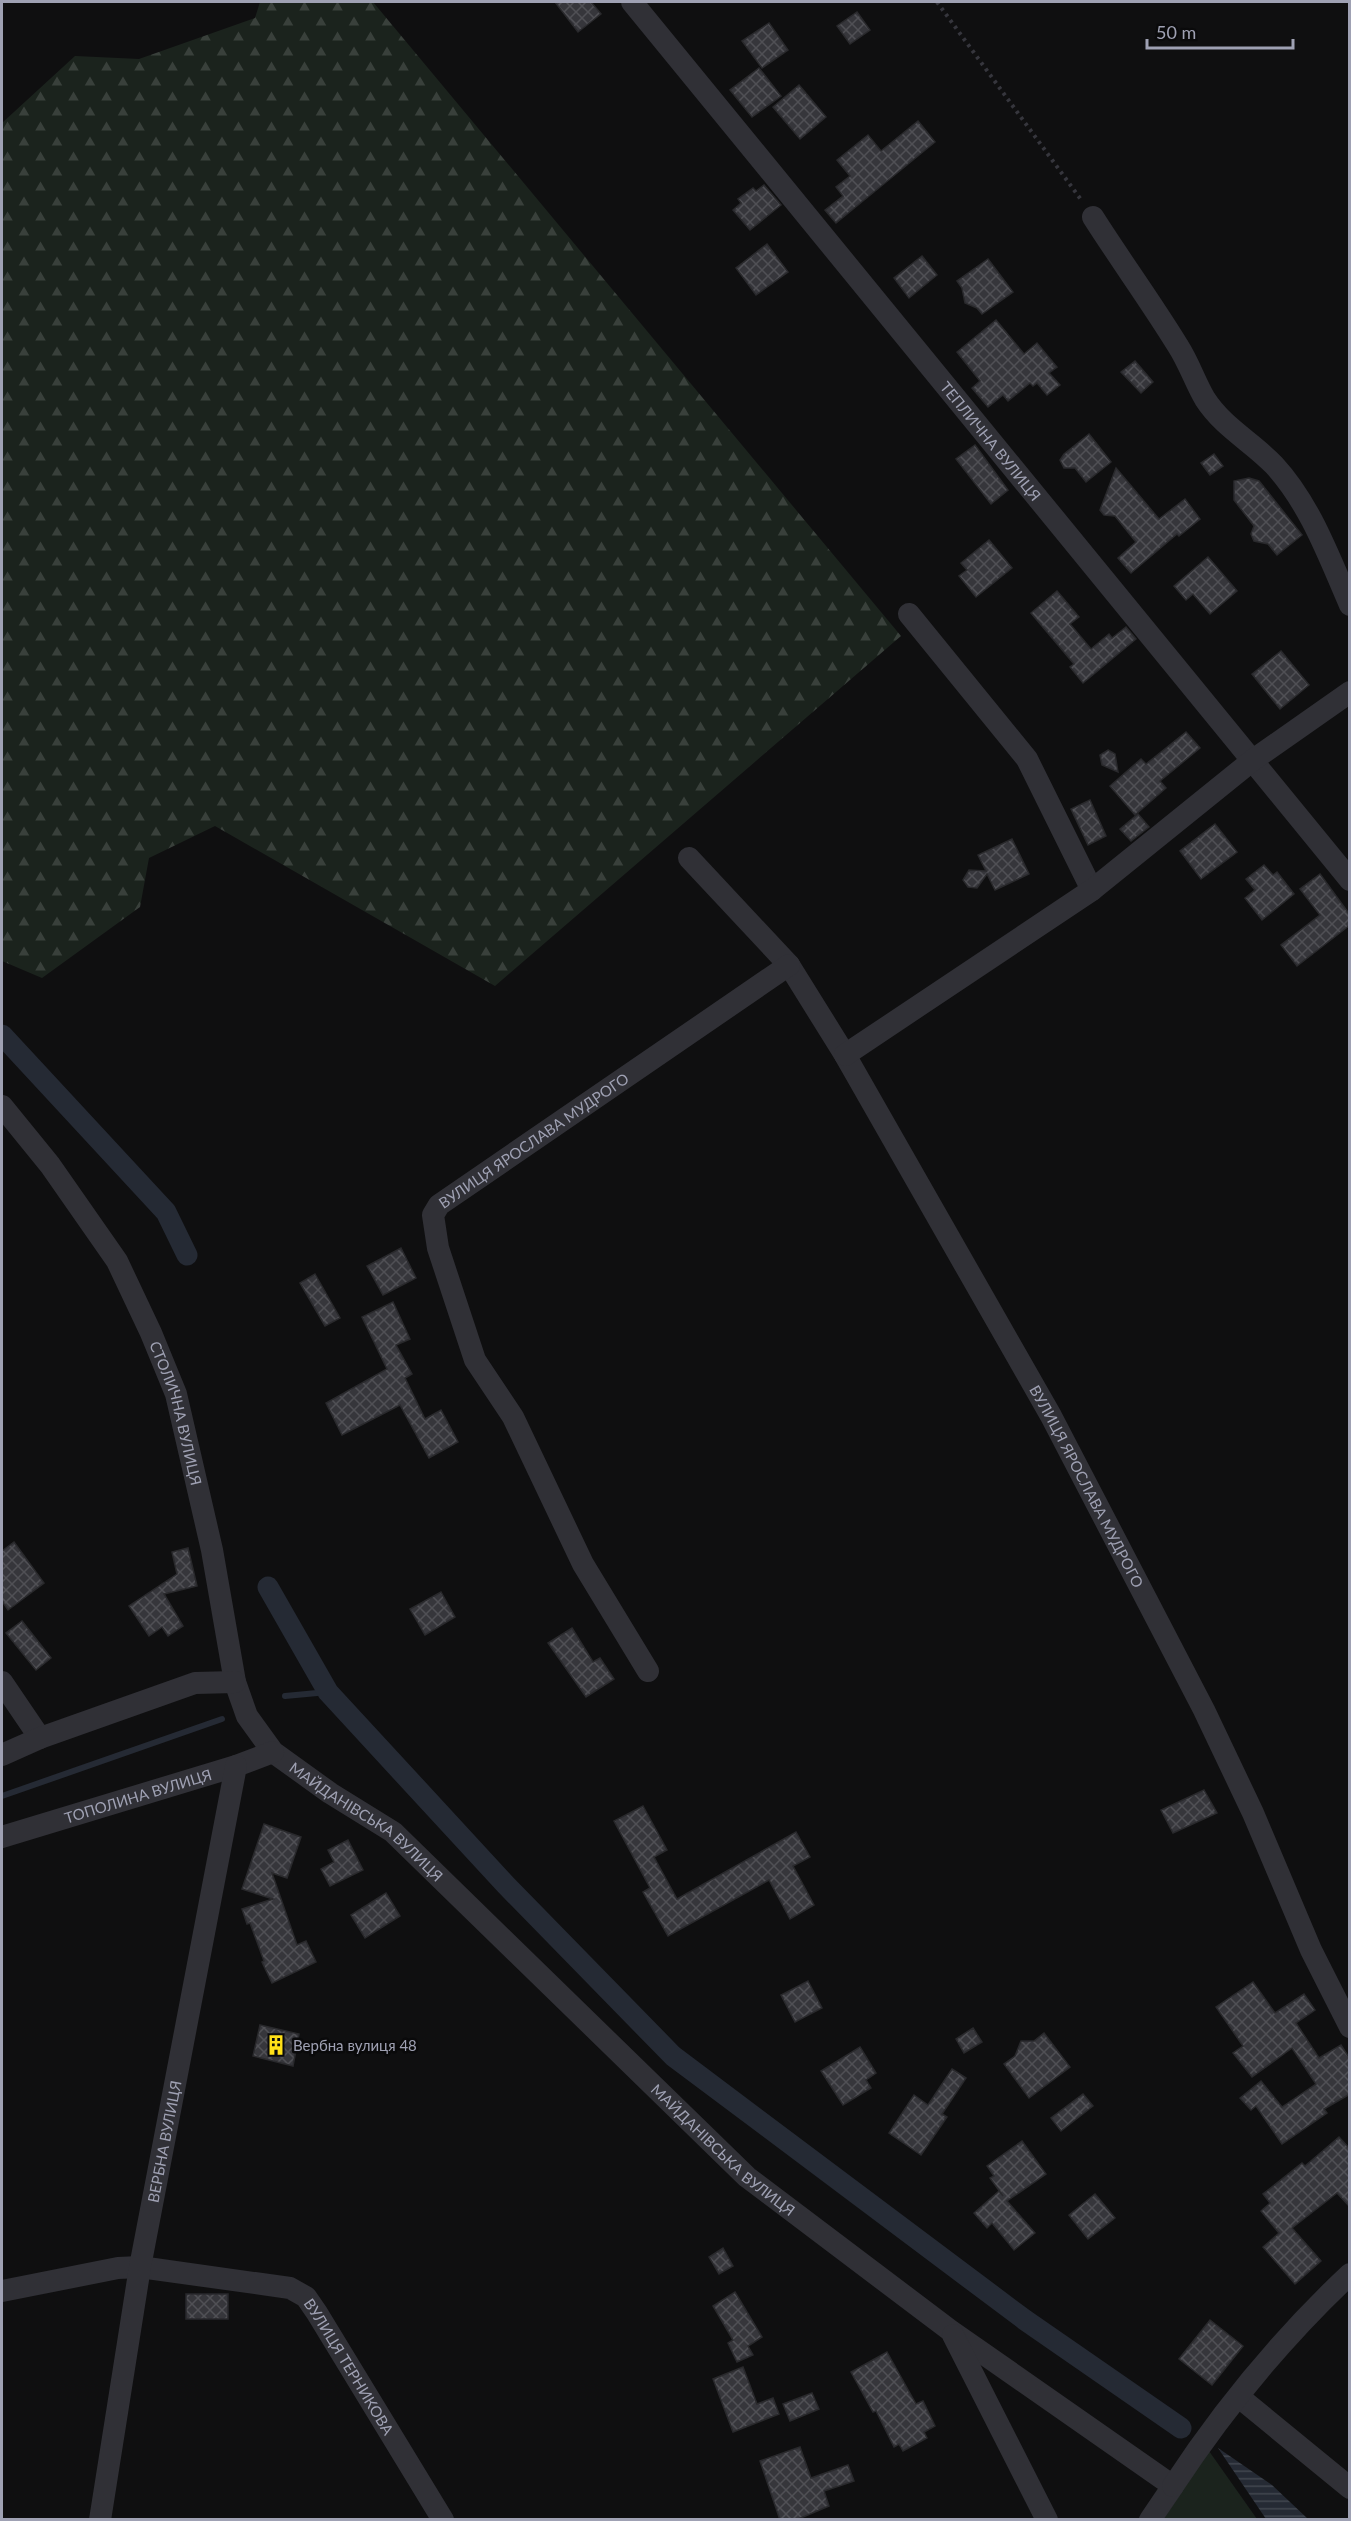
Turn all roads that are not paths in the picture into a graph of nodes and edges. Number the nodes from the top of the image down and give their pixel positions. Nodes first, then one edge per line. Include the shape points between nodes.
1 (632, 2) edge
2 (1093, 217) road end
3 (1350, 604) edge
4 (909, 614) dead end
5 (1350, 692) edge
6 (1253, 760) junction
7 (688, 858) dead end
8 (1350, 880) edge
9 (1092, 890) junction
10 (789, 965) junction
11 (845, 1055) junction
12 (2, 1106) edge
13 (648, 1671) dead end
14 (2, 1682) edge
15 (235, 1682) junction
16 (40, 1738) junction
17 (273, 1752) junction
18 (2, 1755) edge
19 (236, 1766) junction
20 (2, 1837) edge
21 (1350, 2027) edge
22 (140, 2267) junction
23 (1350, 2274) edge
24 (2, 2291) edge
25 (951, 2331) junction
26 (1239, 2397) junction
27 (1173, 2486) junction
28 (1350, 2488) edge
29 (100, 2520) edge
30 (443, 2520) edge
31 (1047, 2520) edge
32 (1150, 2520) edge

1 - 6 street, ТЕПЛИЧНА ВУЛИЦЯ
2 - 3 street via 1179,348 1205,399 1223,423 1273,465 1298,496
4 - 9 street via 1027,759
5 - 6 street
6 - 8 street, ТЕПЛИЧНА ВУЛИЦЯ
6 - 9 street
7 - 10 street, ВУЛИЦЯ ЯРОСЛАВА МУДРОГО
9 - 11 street
10 - 11 street, ВУЛИЦЯ ЯРОСЛАВА МУДРОГО
10 - 13 street, ВУЛИЦЯ ЯРОСЛАВА МУДРОГО via 439,1205 433,1215 438,1248 475,1360 513,1417 583,1564
11 - 21 street, ВУЛИЦЯ ЯРОСЛАВА МУДРОГО via 1051,1416 1204,1710 1311,1950
12 - 15 street, СТОЛИЧНА ВУЛИЦЯ via 50,1165 117,1261 172,1384 212,1550
14 - 16 street
15 - 16 street via 195,1683
15 - 17 street, СТОЛИЧНА ВУЛИЦЯ via 247,1716
16 - 18 street
17 - 19 street, ТОПОЛИНА ВУЛИЦЯ
17 - 25 street, МАЙДАНІВСЬКА ВУЛИЦЯ via 393,1832 747,2177
19 - 20 street, ТОПОЛИНА ВУЛИЦЯ
19 - 22 street, ВЕРБНА ВУЛИЦЯ
22 - 24 street, ВУЛИЦЯ ТЕРНИКОВА
22 - 29 street, ВЕРБНА ВУЛИЦЯ
22 - 30 street, ВУЛИЦЯ ТЕРНИКОВА via 268,2283 306,2297
23 - 26 street via 1314,2307
25 - 27 street, МАЙДАНІВСЬКА ВУЛИЦЯ
25 - 31 street
26 - 27 street
26 - 28 street
27 - 32 street

